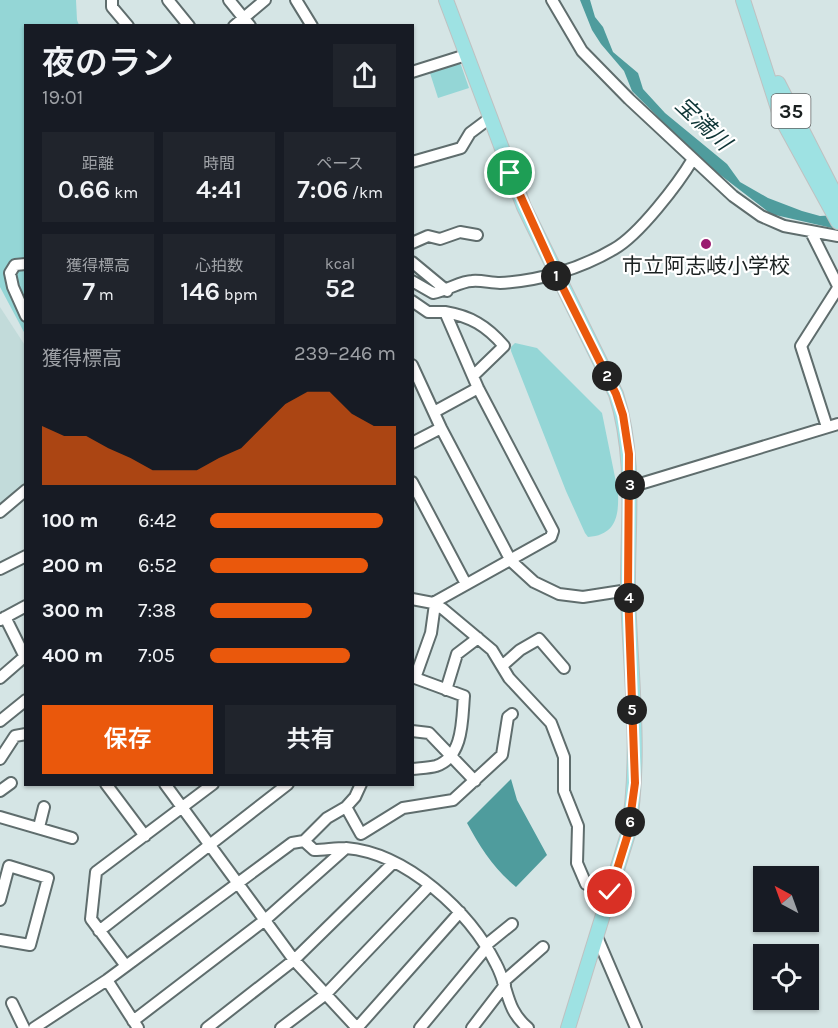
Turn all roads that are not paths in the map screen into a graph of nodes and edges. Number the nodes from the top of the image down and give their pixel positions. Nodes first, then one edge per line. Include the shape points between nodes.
1 (112, 0) edge
2 (168, 0) edge
3 (229, 0) edge
4 (265, 0) edge
5 (296, 0) edge
6 (446, 0) edge
7 (552, 0) edge
8 (742, 0) edge
9 (247, 22) edge
10 (126, 24) edge
11 (187, 24) edge
12 (311, 24) edge
13 (466, 56) junction
14 (414, 71) edge
15 (490, 117) junction
16 (693, 159) junction
17 (414, 161) edge
18 (823, 183) junction
19 (838, 200) edge
20 (838, 222) edge
21 (811, 232) junction
22 (477, 235) dead end
23 (838, 236) edge
24 (414, 242) edge
25 (24, 264) edge
26 (414, 264) edge
27 (556, 274) junction
28 (414, 281) edge
29 (838, 287) edge
30 (447, 291) junction
31 (414, 302) edge
32 (24, 312) edge
33 (445, 312) junction
34 (473, 376) junction
35 (416, 383) edge
36 (478, 388) junction
37 (434, 412) junction
38 (832, 426) edge
39 (441, 428) junction
40 (414, 441) edge
41 (414, 486) edge
42 (630, 487) junction
43 (24, 492) edge
44 (0, 512) edge
45 (24, 557) edge
46 (511, 561) junction
47 (0, 569) edge
48 (466, 584) junction
49 (628, 590) junction
50 (414, 599) edge
51 (434, 604) junction
52 (24, 607) edge
53 (3, 618) edge
54 (478, 638) junction
55 (502, 666) junction
56 (564, 668) dead end
57 (0, 678) edge
58 (446, 690) junction
59 (23, 706) edge
60 (512, 714) dead end
61 (0, 721) edge
62 (414, 730) edge
63 (24, 734) edge
64 (451, 754) junction
65 (0, 759) edge
66 (414, 769) edge
67 (474, 781) junction
68 (11, 783) dead end
69 (108, 786) edge
70 (166, 786) edge
71 (210, 786) edge
72 (285, 786) edge
73 (360, 786) edge
74 (0, 790) edge
75 (44, 807) dead end
76 (346, 807) junction
77 (183, 808) junction
78 (0, 817) edge
79 (39, 828) junction
80 (145, 836) junction
81 (72, 838) dead end
82 (364, 838) dead end
83 (304, 841) junction
84 (210, 845) junction
85 (346, 848) junction
86 (374, 855) junction
87 (393, 862) junction
88 (238, 884) junction
89 (430, 885) junction
90 (610, 892) junction
91 (0, 900) edge
92 (460, 912) junction
93 (265, 920) junction
94 (512, 924) dead end
95 (99, 931) junction
96 (597, 938) junction
97 (0, 940) edge
98 (487, 946) junction
99 (543, 947) dead end
100 (294, 960) junction
101 (126, 966) junction
102 (107, 980) junction
103 (504, 983) junction
104 (326, 994) junction
105 (12, 1003) dead end
106 (135, 1024) edge
107 (522, 1026) edge
108 (24, 1028) edge
109 (34, 1028) edge
110 (207, 1028) edge
111 (280, 1028) edge
112 (357, 1028) edge
113 (420, 1028) edge
114 (472, 1028) edge
115 (568, 1028) edge
116 (636, 1028) edge

1 - 10 street via 112,7
2 - 11 street
3 - 9 street
4 - 9 street
5 - 12 street
6 - 13 main road
7 - 16 street via 582,51
8 - 18 main road, 35 via 781,118
13 - 14 street
13 - 15 main road
15 - 17 street via 470,133 461,148
15 - 27 main road via 524,207
16 - 21 street via 760,216
16 - 27 street via 676,187 616,249
18 - 19 main road, 35
18 - 20 main road, 35
21 - 23 street
21 - 29 street
22 - 24 street via 460,232
25 - 32 street via 15,265 10,273
26 - 30 street
27 - 30 street via 500,283 470,280
27 - 42 main road via 616,394 629,454
28 - 30 street via 433,293
29 - 38 street via 801,346
31 - 33 street via 428,312
33 - 34 street
33 - 34 street via 478,322 504,346
34 - 36 street
35 - 37 street
36 - 37 street
36 - 46 street via 553,531 551,537
37 - 39 street
38 - 42 street
39 - 40 street
39 - 46 street
41 - 48 street
42 - 49 main road
43 - 44 street
45 - 47 street
46 - 48 street
46 - 49 street via 534,582 559,594 583,597
48 - 51 street
49 - 90 main road via 635,783 628,834
50 - 51 street
51 - 54 street
51 - 58 street via 431,633 415,678
52 - 53 street
53 - 57 street via 24,655
54 - 55 street
54 - 58 street via 457,654
55 - 56 street via 539,639
55 - 90 street via 551,723 564,757 564,791 578,826 577,862 586,884
58 - 64 street via 464,696 459,741
59 - 61 street
60 - 67 street via 508,717 502,755
62 - 64 street via 429,733
63 - 65 street via 15,736
64 - 66 street via 438,765
64 - 67 street
67 - 76 street via 453,800 403,808 361,834
68 - 74 street
69 - 80 street
70 - 77 street
71 - 77 street
72 - 84 street
73 - 76 street
75 - 79 street
76 - 83 street via 327,818
77 - 80 street
77 - 84 street
78 - 79 street
79 - 81 street
80 - 95 street via 96,872 91,919
82 - 86 street
83 - 85 street via 314,850
83 - 88 street via 292,843
84 - 88 street
84 - 95 street
85 - 86 street
85 - 93 street
86 - 87 street
87 - 89 street
87 - 100 street
88 - 93 street
88 - 101 street
89 - 92 street
89 - 104 street
90 - 96 main road
91 - 97 street via 9,867 48,878 30,945
92 - 98 street
92 - 112 street
93 - 100 street
93 - 106 street
94 - 98 street
95 - 101 street
96 - 115 main road
96 - 116 street
98 - 103 street
98 - 113 street
99 - 103 street
100 - 104 street
100 - 110 street
101 - 102 street
102 - 106 street
102 - 109 street
103 - 107 street via 510,1007
103 - 114 street
104 - 111 street
104 - 112 street
105 - 108 street

